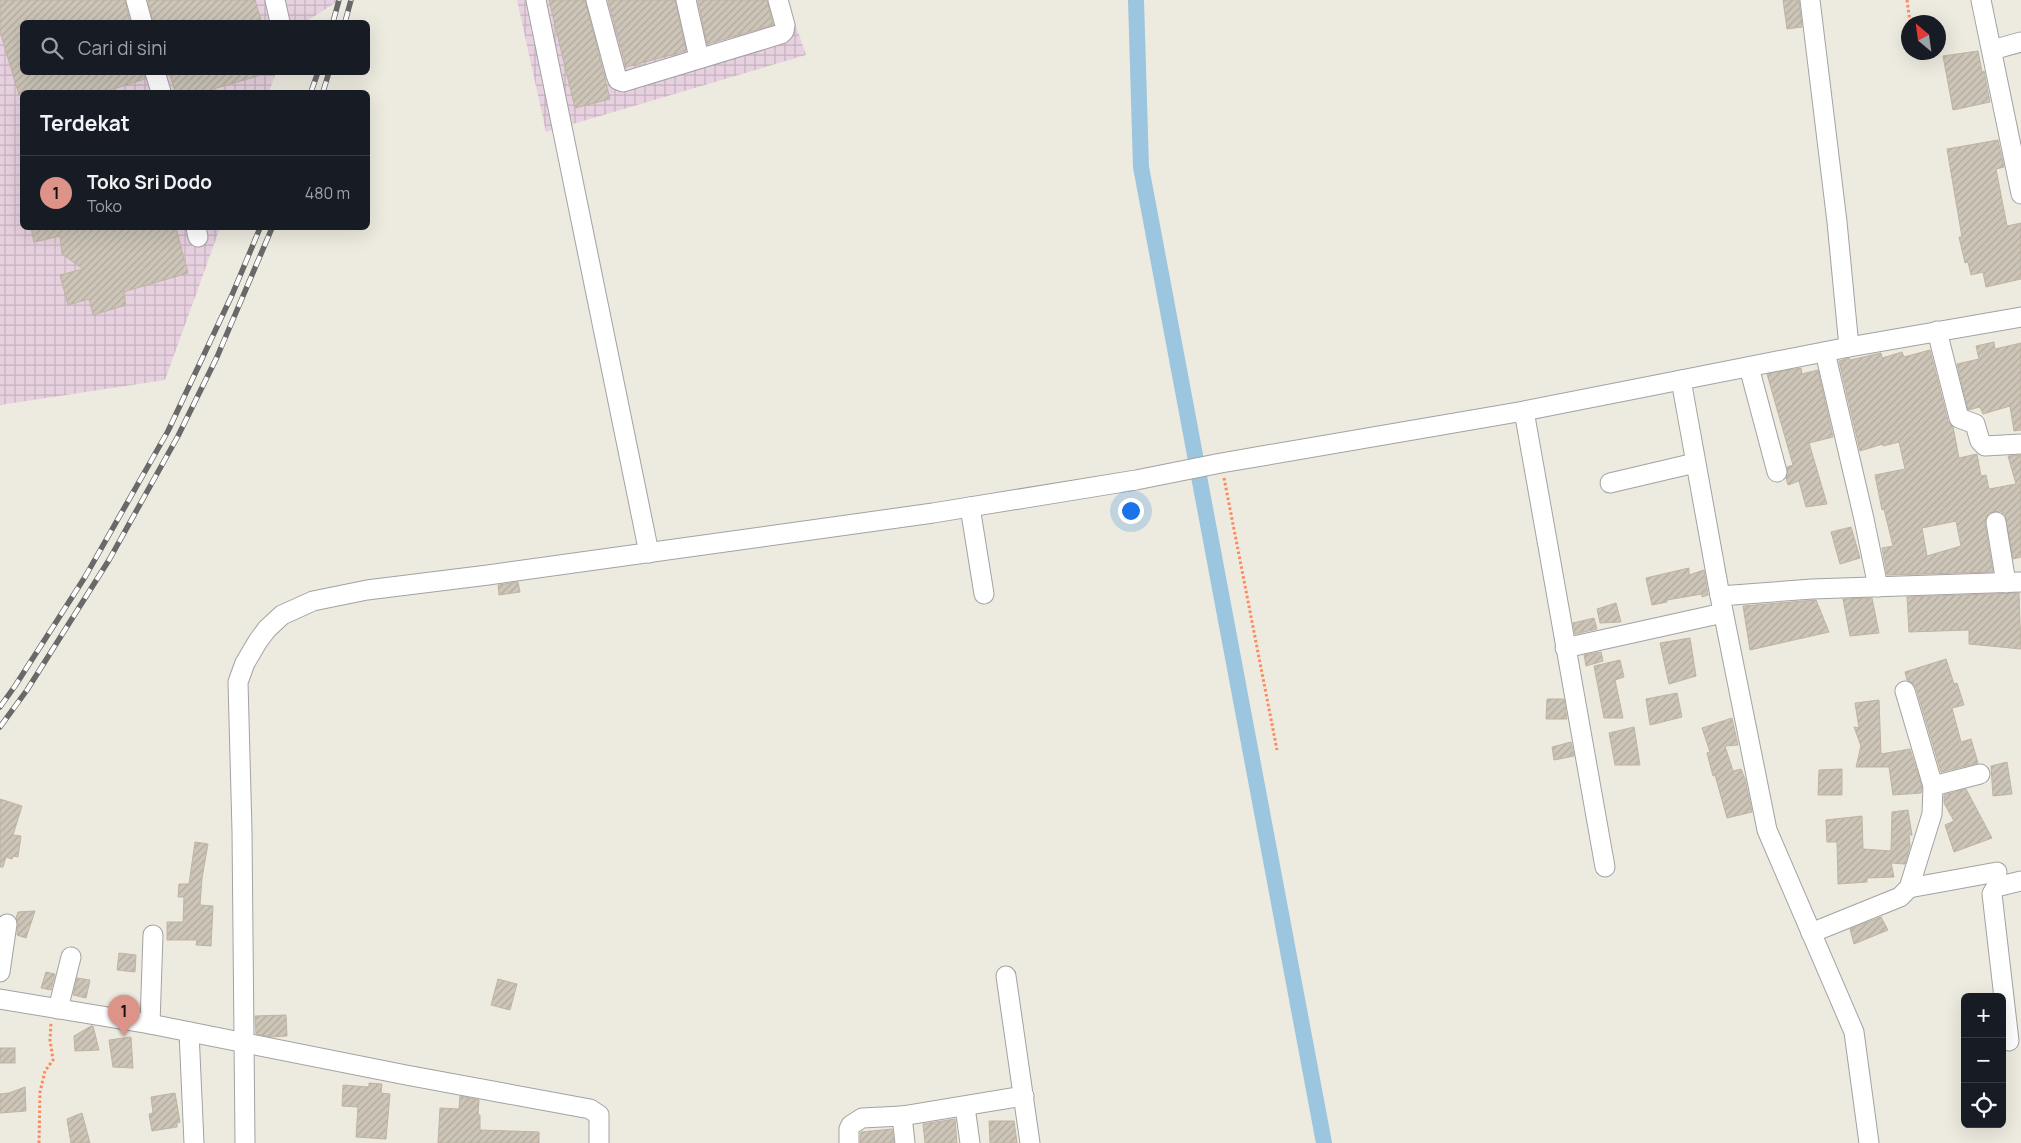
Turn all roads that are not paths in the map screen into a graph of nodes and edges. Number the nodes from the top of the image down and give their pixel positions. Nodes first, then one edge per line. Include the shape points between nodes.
1 (136, 0) edge
2 (275, 0) edge
3 (536, 0) edge
4 (596, 0) edge
5 (686, 0) edge
6 (778, 0) edge
7 (1810, 0) edge
8 (1981, 0) edge
9 (141, 20) edge
10 (280, 20) edge
11 (2021, 42) edge
12 (1992, 50) junction
13 (699, 58) junction
14 (156, 75) edge
15 (160, 90) edge
16 (2014, 122) edge
17 (2021, 194) edge
18 (2021, 317) edge
19 (1937, 332) junction
20 (1849, 347) junction
21 (1824, 352) junction
22 (1749, 367) junction
23 (1681, 380) junction
24 (1524, 412) junction
25 (2021, 444) edge
26 (1695, 463) junction
27 (1777, 472) dead end
28 (1610, 483) dead end
29 (970, 507) junction
30 (1996, 522) dead end
31 (650, 553) junction
32 (2013, 582) edge
33 (1878, 587) junction
34 (984, 594) dead end
35 (1722, 604) junction
36 (1565, 648) junction
37 (1904, 691) dead end
38 (1980, 774) dead end
39 (1934, 786) junction
40 (1605, 867) dead end
41 (1997, 872) dead end
42 (2021, 881) edge
43 (1910, 888) junction
44 (7, 924) dead end
45 (1811, 933) junction
46 (153, 935) dead end
47 (71, 957) dead end
48 (0, 972) edge
49 (1006, 976) dead end
50 (0, 999) edge
51 (58, 1009) junction
52 (150, 1024) junction
53 (189, 1032) junction
54 (2009, 1041) dead end
55 (243, 1042) junction
56 (1024, 1096) junction
57 (965, 1107) junction
58 (902, 1116) junction
59 (194, 1143) edge
60 (245, 1143) edge
61 (598, 1143) edge
62 (849, 1143) edge
63 (905, 1143) edge
64 (970, 1143) edge
65 (1030, 1143) edge
66 (1869, 1143) edge

1 - 9 street
2 - 10 street
3 - 31 street
4 - 13 street via 618,80 623,82
5 - 13 street
6 - 13 street via 784,25 781,34
7 - 20 street
8 - 12 street
11 - 12 street
12 - 16 street
14 - 15 street
16 - 17 street
18 - 19 street
19 - 20 street
19 - 25 street via 1959,418 1975,424 1985,446
20 - 21 street
21 - 22 street
21 - 33 street
22 - 23 street
22 - 27 street
23 - 24 street
23 - 26 street
24 - 29 street
24 - 36 street
26 - 28 street
26 - 35 street
29 - 31 street
29 - 34 street
30 - 32 street
31 - 55 street via 368,590 313,601 282,615 267,629 245,663 238,682
32 - 33 street
33 - 35 street via 1812,589
35 - 36 street
35 - 45 street via 1767,830
36 - 40 street
37 - 39 street
38 - 39 street
39 - 43 street via 1932,814
41 - 43 street
42 - 54 street via 1996,887 1992,894
43 - 45 street via 1900,897
44 - 48 street
45 - 66 street via 1854,1032
46 - 52 street
47 - 51 street
49 - 56 street
50 - 51 street
51 - 52 street
52 - 53 street
53 - 55 street
53 - 59 street
55 - 60 street
55 - 61 street via 590,1109 599,1115
56 - 57 street
56 - 65 street
57 - 58 street
57 - 64 street
58 - 62 street via 862,1118 853,1122 849,1129
58 - 63 street

